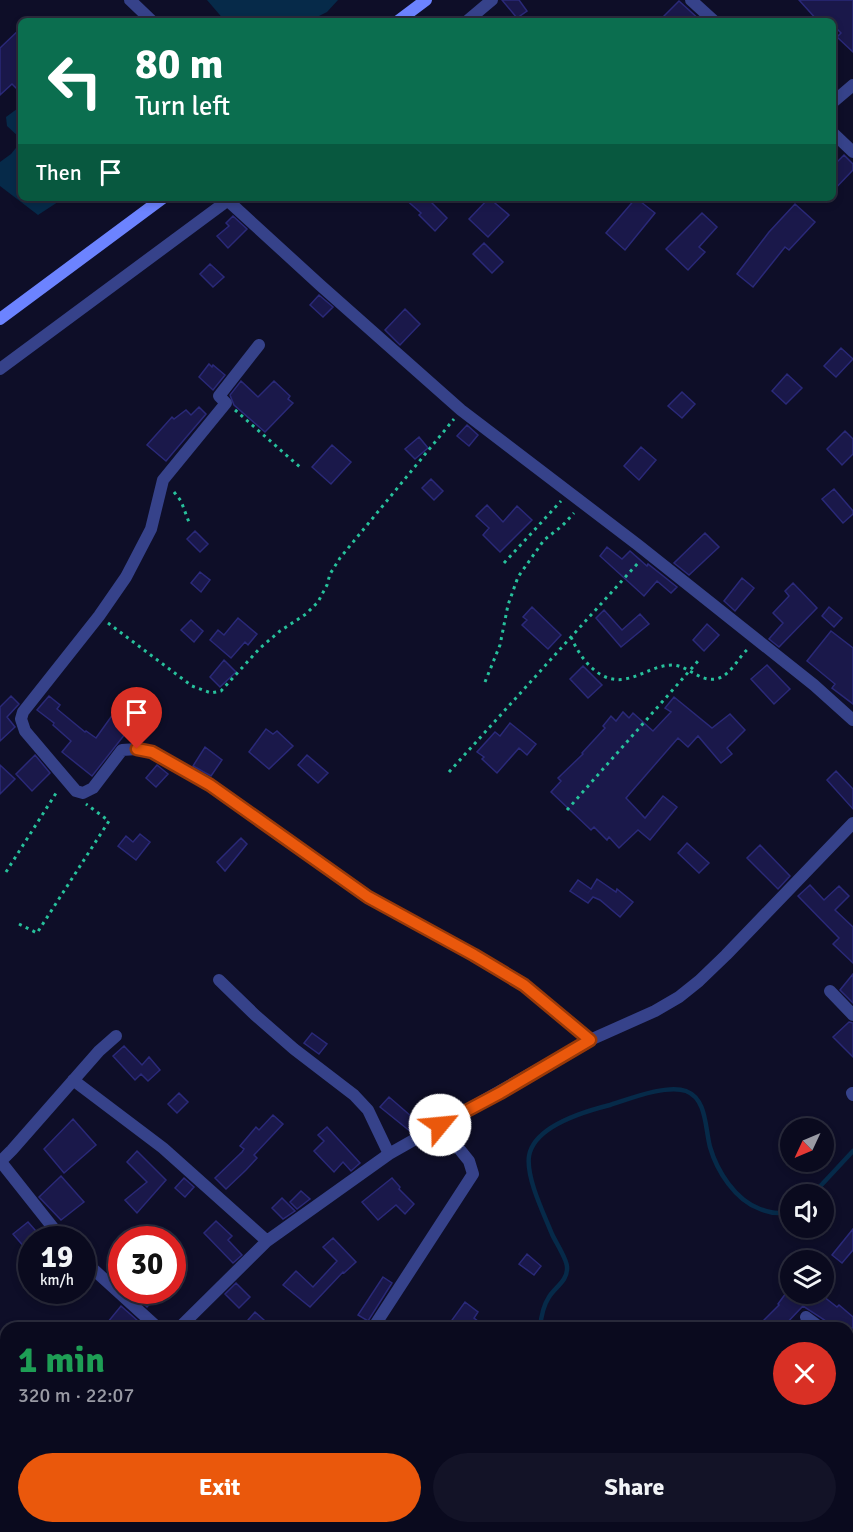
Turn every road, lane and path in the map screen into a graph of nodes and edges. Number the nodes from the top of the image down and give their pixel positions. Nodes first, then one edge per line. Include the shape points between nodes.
1 (130, 0) edge
2 (426, 0) edge
3 (492, 0) edge
4 (691, 0) edge
5 (149, 18) edge
6 (402, 18) edge
7 (471, 18) edge
8 (711, 18) edge
9 (853, 85) edge
10 (836, 100) edge
11 (836, 136) edge
12 (853, 152) edge
13 (159, 201) edge
14 (225, 201) edge
15 (230, 201) edge
16 (0, 319) edge
17 (259, 345) dead end
18 (0, 369) edge
19 (226, 403) junction
20 (461, 410) junction
21 (301, 468) dead end
22 (163, 480) junction
23 (573, 496) junction
24 (190, 525) dead end
25 (647, 552) junction
26 (504, 563) dead end
27 (99, 616) junction
28 (571, 637) junction
29 (766, 648) junction
30 (699, 660) dead end
31 (690, 670) junction
32 (485, 682) dead end
33 (853, 720) edge
34 (449, 772) dead end
35 (65, 778) junction
36 (80, 800) dead end
37 (567, 810) dead end
38 (853, 823) edge
39 (6, 872) dead end
40 (19, 924) dead end
41 (219, 980) dead end
42 (830, 991) dead end
43 (853, 1015) edge
44 (116, 1036) dead end
45 (590, 1040) junction
46 (74, 1080) junction
47 (440, 1125) junction
48 (389, 1154) junction
49 (0, 1162) edge
50 (52, 1226) edge
51 (267, 1241) junction
52 (96, 1272) edge
53 (806, 1317) dead end
54 (151, 1322) edge
55 (185, 1322) edge
56 (377, 1322) edge
57 (813, 1322) edge

1 - 5 street
2 - 6 street
3 - 7 street
4 - 8 street
9 - 10 street
11 - 12 street
13 - 16 street
14 - 18 street
15 - 20 street
17 - 19 street via 219,396
19 - 21 path
19 - 22 street
20 - 23 street
20 - 27 path via 340,558 318,602 260,648 221,692 211,693 192,686
22 - 24 path via 181,501
22 - 27 street via 151,530 126,578
23 - 25 street
23 - 26 path
23 - 32 path via 576,509 572,516 544,540 518,577 500,645
25 - 28 path
25 - 29 street
27 - 35 street via 21,719 25,731
28 - 31 path via 587,664 612,678 623,680 662,665
28 - 34 path
29 - 31 path via 749,648 717,679
29 - 33 street
30 - 31 path
31 - 37 path
35 - 39 path
35 - 45 street via 76,791 89,792 122,750 152,752 210,785 368,897 524,985
36 - 40 path via 108,820 37,933
38 - 45 street via 699,981 655,1011
41 - 48 street via 265,1024 354,1095 368,1110
42 - 43 street
44 - 46 street
45 - 47 street
46 - 49 street
46 - 51 street via 163,1148
47 - 48 street
47 - 56 street via 469,1161 473,1174
48 - 51 street
49 - 50 street
51 - 55 street
52 - 54 street
53 - 57 street

